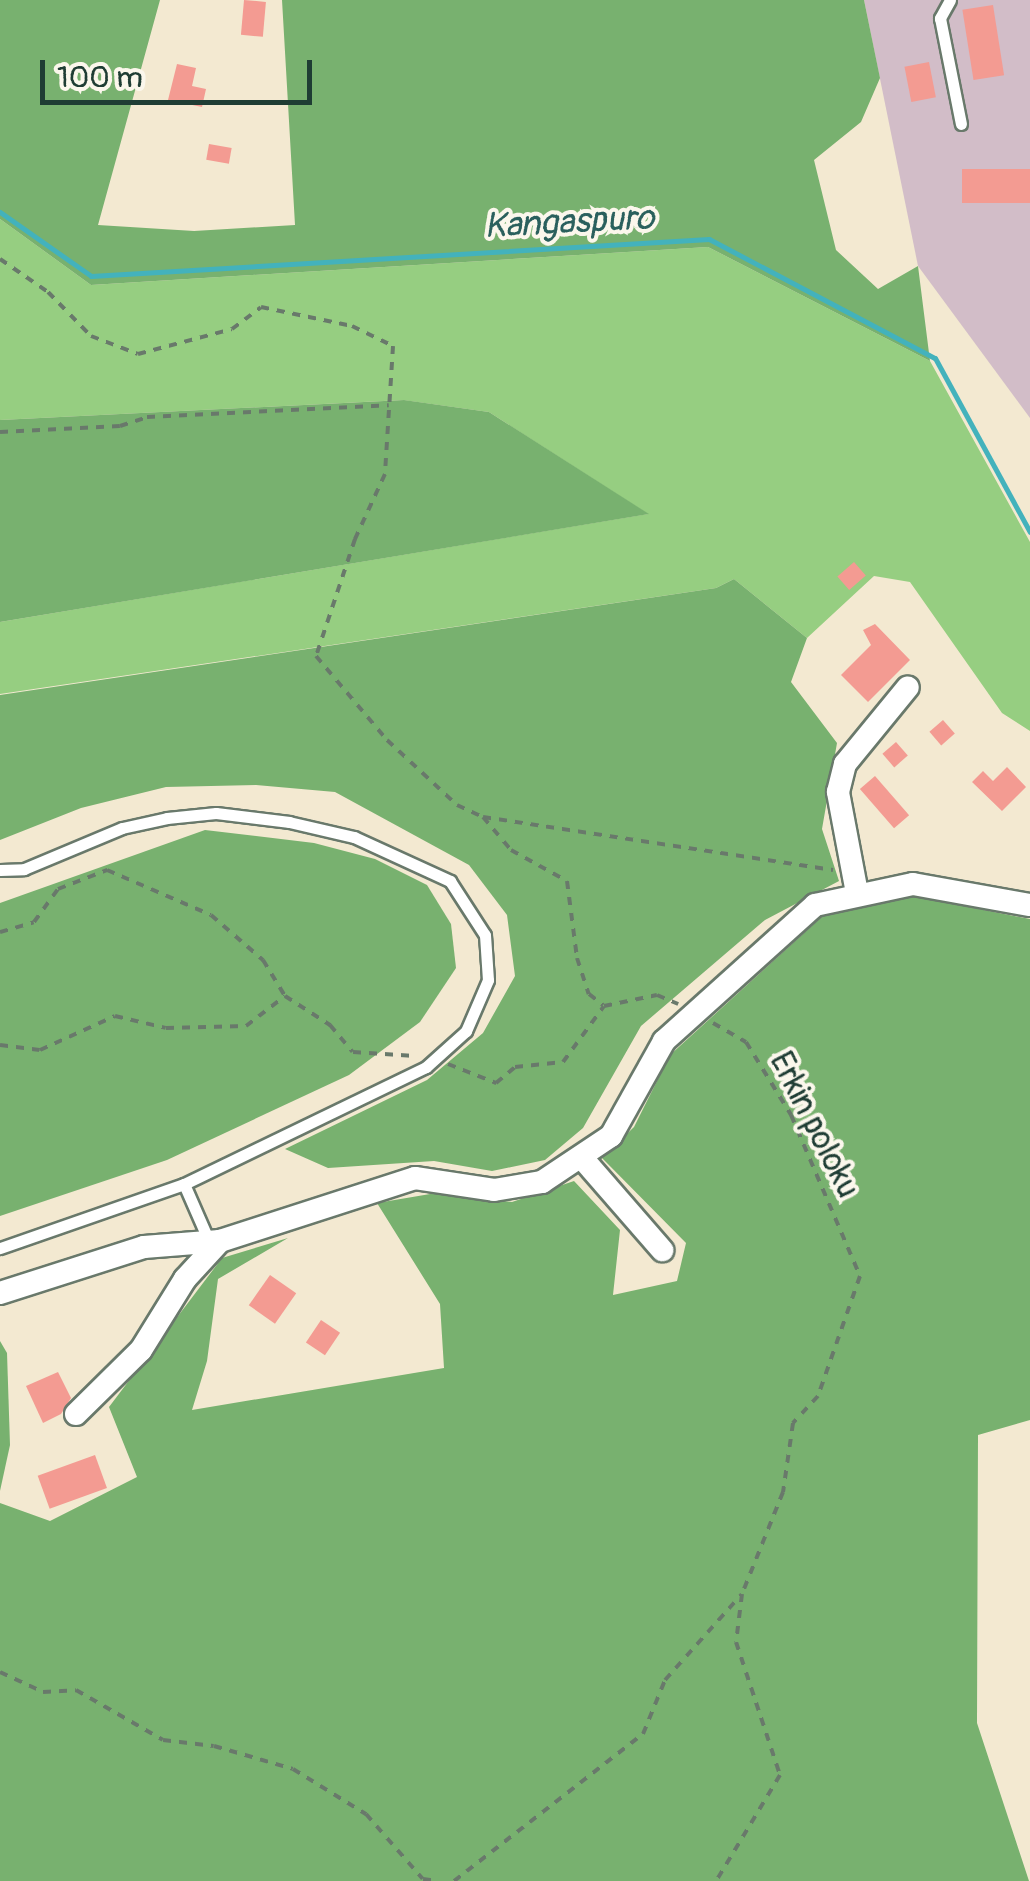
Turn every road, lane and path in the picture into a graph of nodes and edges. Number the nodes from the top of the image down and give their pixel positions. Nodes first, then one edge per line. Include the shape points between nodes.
1 (950, 0) edge
2 (962, 124) dead end
3 (0, 259) edge
4 (389, 405) junction
5 (0, 432) edge
6 (908, 688) dead end
7 (483, 818) junction
8 (0, 870) edge
9 (854, 883) junction
10 (1030, 905) edge
11 (0, 932) edge
12 (286, 996) junction
13 (604, 1006) junction
14 (694, 1012) junction
15 (0, 1045) edge
16 (436, 1057) junction
17 (583, 1159) junction
18 (184, 1184) junction
19 (215, 1242) junction
20 (0, 1248) edge
21 (662, 1250) dead end
22 (0, 1293) edge
23 (76, 1414) dead end
24 (742, 1594) junction
25 (0, 1672) edge
26 (438, 1881) edge
27 (454, 1881) edge
28 (716, 1881) edge

1 - 2 lane via 940,18
3 - 4 path via 48,292 92,336 138,354 232,329 262,307 352,326 393,346
4 - 5 path
4 - 7 path via 385,474 355,538 316,656 387,740 457,806
6 - 9 street via 844,764 838,792
7 - 9 path
7 - 13 path via 511,850 567,881 576,958 589,994
8 - 16 lane via 24,868 122,828 216,814 354,837 428,868 464,894 485,934 488,980 466,1031
9 - 10 street via 913,884
9 - 14 street via 816,905
11 - 12 path via 34,922 58,889 107,870 211,915 262,960
12 - 15 path via 246,1026 166,1028 115,1016 40,1050
12 - 16 path via 330,1025 353,1052
13 - 14 path, Erkin poloku via 657,995
13 - 16 path via 563,1062 516,1067 496,1083
14 - 17 street via 664,1042 610,1136
14 - 24 path, Erkin poloku via 746,1042 791,1115 860,1276 818,1396 793,1423 783,1492
16 - 18 lane
17 - 19 street via 520,1188 416,1178
17 - 21 street
18 - 19 lane via 200,1232
18 - 20 lane
19 - 22 street via 144,1247
19 - 23 street via 141,1350
24 - 27 path via 665,1680 643,1734
24 - 28 path, Erkin poloku via 736,1642 780,1775
25 - 26 path via 42,1692 76,1690 163,1740 214,1746 293,1769 366,1814 424,1879

